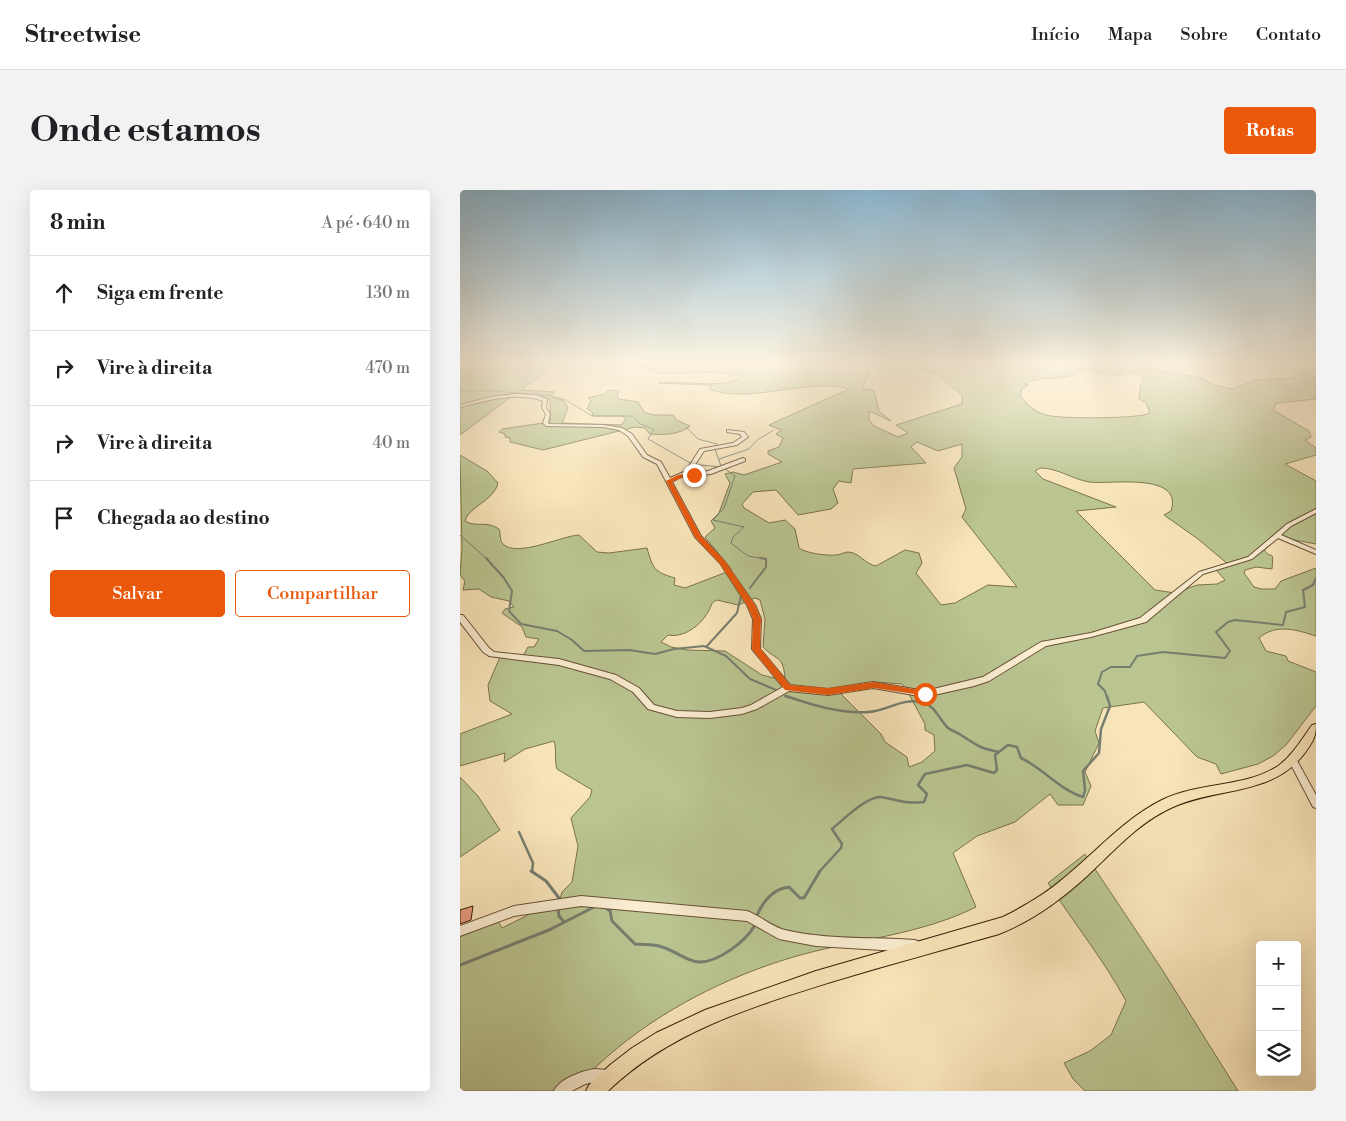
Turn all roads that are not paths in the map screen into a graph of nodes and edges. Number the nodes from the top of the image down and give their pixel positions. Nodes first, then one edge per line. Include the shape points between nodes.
1 (545, 404) edge
2 (729, 431) dead end
3 (743, 460) dead end
4 (680, 476) junction
5 (669, 481) junction
6 (1316, 511) edge
7 (1277, 535) junction
8 (1316, 552) edge
9 (460, 617) edge
10 (788, 688) junction
11 (1316, 728) edge
12 (1292, 759) junction
13 (1316, 804) edge
14 (460, 931) edge
15 (924, 947) junction
16 (609, 1076) junction
17 (561, 1091) edge
18 (595, 1091) edge

1 - 5 street via 548,414 546,424 608,426 625,431 645,456 659,463
2 - 4 street via 745,437 735,444 702,450 692,468
3 - 4 street via 710,473
4 - 5 street
5 - 10 street via 698,537 722,562 751,605 757,619 756,649
6 - 7 street
7 - 8 street
7 - 10 street via 1246,561 1201,573 1143,620 1091,636 1044,644 974,684 925,694 874,685 828,692
9 - 10 street via 492,654 559,662 613,677 630,685 659,711 696,715 742,711
11 - 12 main road
12 - 13 street
12 - 15 main road via 1282,768 1253,782 1168,803 1133,824 1070,882 1023,916 999,927
14 - 15 street via 514,910 581,901 747,916 784,936 832,943
15 - 16 main road via 817,978 693,1021 663,1036
16 - 17 street via 590,1075
16 - 18 main road

